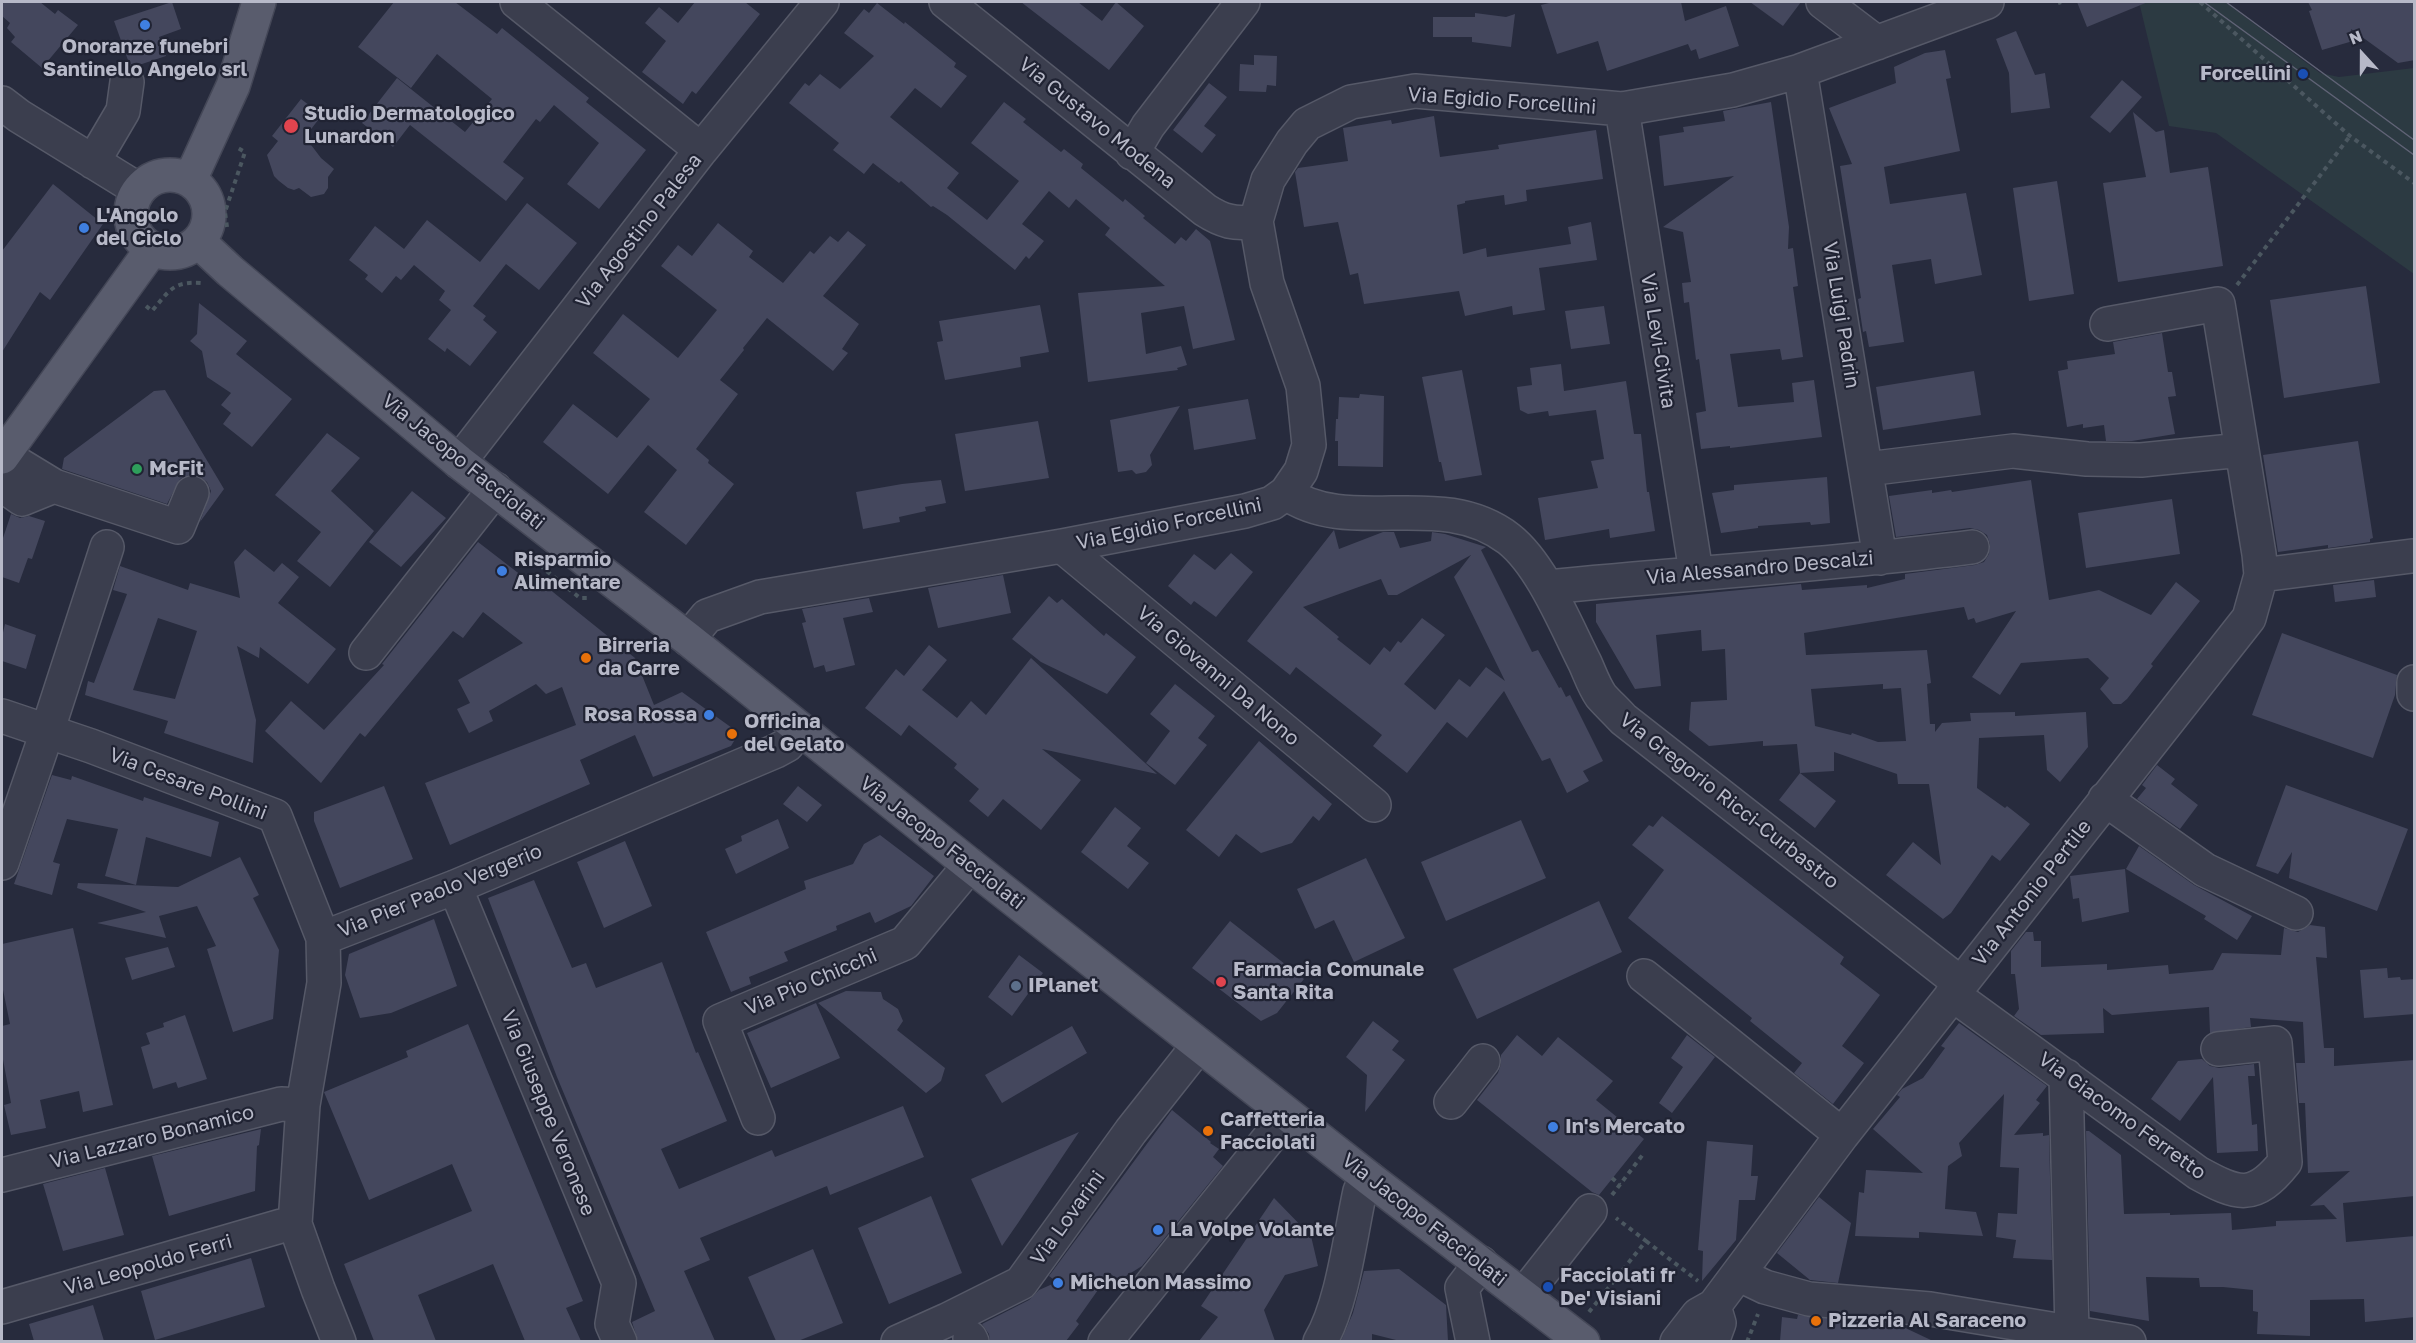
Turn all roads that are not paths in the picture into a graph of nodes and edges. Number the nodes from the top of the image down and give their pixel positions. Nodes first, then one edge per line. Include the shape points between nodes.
1 (259, 2) edge
2 (517, 2) edge
3 (822, 2) edge
4 (946, 2) edge
5 (1243, 2) edge
6 (1823, 2) edge
7 (1987, 2) edge
8 (1877, 43) junction
9 (1800, 71) junction
10 (127, 82) dead end
11 (2, 103) edge
12 (1622, 109) junction
13 (701, 150) junction
14 (1132, 153) junction
15 (93, 162) junction
16 (190, 180) junction
17 (139, 190) junction
18 (1256, 221) junction
19 (199, 242) junction
20 (152, 249) junction
21 (2107, 324) dead end
22 (2242, 450) junction
23 (459, 462) junction
24 (2, 466) edge
25 (1866, 469) junction
26 (495, 489) junction
27 (192, 493) dead end
28 (1286, 493) junction
29 (1062, 546) junction
30 (107, 547) dead end
31 (1972, 547) dead end
32 (2412, 556) dead end
33 (1880, 558) junction
34 (1696, 572) junction
35 (2261, 575) junction
36 (1547, 587) junction
37 (688, 639) junction
38 (366, 653) dead end
39 (2415, 682) edge
40 (2415, 694) edge
41 (2, 717) edge
42 (799, 730) junction
43 (47, 732) junction
44 (2105, 799) junction
45 (1374, 805) dead end
46 (2, 863) edge
47 (970, 865) junction
48 (455, 887) junction
49 (2296, 913) dead end
50 (323, 938) junction
51 (1644, 976) dead end
52 (1956, 988) junction
53 (1199, 1045) junction
54 (2218, 1049) dead end
55 (1483, 1061) dead end
56 (2066, 1076) junction
57 (1451, 1102) dead end
58 (303, 1105) junction
59 (759, 1118) dead end
60 (1278, 1127) dead end
61 (1842, 1135) junction
62 (2, 1175) edge
63 (1370, 1179) junction
64 (1599, 1206) road end
65 (295, 1224) junction
66 (1481, 1263) junction
67 (1738, 1274) junction
68 (1523, 1296) junction
69 (1711, 1297) junction
70 (2, 1307) edge
71 (963, 1329) edge
72 (2072, 1332) junction
73 (339, 1341) edge
74 (620, 1341) edge
75 (898, 1341) edge
76 (1105, 1341) edge
77 (1320, 1341) edge
78 (1473, 1341) edge
79 (1583, 1341) edge
80 (1677, 1341) edge
81 (1712, 1341) edge
82 (2129, 1341) edge

1 - 16 main road via 232,86
2 - 13 street
3 - 13 street, Via Agostino Palesa
4 - 14 street, Via Gustavo Modena
5 - 14 street via 1148,126
6 - 8 street
7 - 8 street, Via Egidio Forcellini
8 - 9 street, Via Egidio Forcellini
9 - 12 street, Via Egidio Forcellini via 1733,90
9 - 25 street, Via Luigi Padrin
10 - 15 street via 123,111
11 - 15 street
12 - 18 street, Via Egidio Forcellini via 1415,91 1351,102 1307,124 1292,142 1268,180
12 - 34 street, Via Levi-Civita
13 - 23 street, Via Agostino Palesa
14 - 18 street, Via Gustavo Modena via 1219,219 1243,224
15 - 17 street
16 - 17 main road via 163,175 149,180
16 - 19 main road via 199,187 210,208 208,226
17 - 20 main road via 133,202 132,222 141,240
18 - 28 street, Via Egidio Forcellini via 1267,283 1303,386 1307,415 1309,445 1301,471
19 - 20 main road via 168,254
19 - 23 main road, Via Jacopo Facciolati
20 - 24 main road
21 - 22 street, Via Antonio Pertile via 2218,304
22 - 25 street via 2140,460 2013,451
22 - 35 street, Via Antonio Pertile
23 - 26 main road, Via Jacopo Facciolati
24 - 27 street via 178,527
25 - 33 street, Via Luigi Padrin
26 - 37 main road, Via Jacopo Facciolati
26 - 38 street
28 - 29 street, Via Egidio Forcellini via 1272,503 1245,511
28 - 36 street, Via Gregorio Ricci-Curbastro via 1301,503 1331,512 1423,511 1482,523 1509,538
29 - 37 street, Via Egidio Forcellini via 760,597 707,616
29 - 45 street, Via Giovanni Da Nono
30 - 43 street
31 - 33 street, Via Alessandro Descalzi
32 - 35 street
33 - 34 street, Via Alessandro Descalzi
34 - 36 street, Via Alessandro Descalzi
35 - 44 street, Via Antonio Pertile via 2249,618
36 - 52 street, Via Gregorio Ricci-Curbastro via 1600,694 1623,719
37 - 42 main road, Via Jacopo Facciolati
39 - 40 street
41 - 43 street, Via Cesare Pollini
42 - 47 main road, Via Jacopo Facciolati
42 - 48 street, Via Pier Paolo Vergerio via 776,751
43 - 46 street
43 - 50 street, Via Cesare Pollini via 275,816
44 - 49 street via 2205,870
44 - 52 street, Via Antonio Pertile
47 - 53 main road, Via Jacopo Facciolati
47 - 59 street, Via Pio Chicchi via 905,943 720,1021
48 - 50 street, Via Pier Paolo Vergerio
48 - 74 street, Via Giuseppe Veronese via 619,1283 612,1324
50 - 58 street, Via Pier Paolo Vergerio via 324,983
51 - 61 street
52 - 56 street, Via Giacomo Ferretto
52 - 61 street, Via Antonio Pertile
53 - 63 main road, Via Jacopo Facciolati
53 - 71 street, Via Lovarini via 1021,1283
54 - 56 street, Via Giacomo Ferretto via 2274,1042 2284,1162 2270,1180 2254,1191 2225,1188 2198,1173
55 - 57 street
56 - 72 street
58 - 62 street, Via Lazzaro Bonamico via 281,1104
58 - 65 street, Via Pier Paolo Vergerio
60 - 76 street
61 - 67 street, Via Antonio Pertile
63 - 66 main road, Via Jacopo Facciolati
63 - 77 street via 1360,1191 1339,1289
64 - 68 street
65 - 70 street, Via Leopoldo Ferri
65 - 73 street, Via Pier Paolo Vergerio
66 - 68 main road, Via Jacopo Facciolati
66 - 78 street via 1462,1288
67 - 69 street, Via Antonio Pertile
67 - 72 street via 1765,1287 1809,1299 1930,1309
68 - 79 main road, Via Jacopo Facciolati
69 - 80 street, Via Antonio Pertile
69 - 81 street via 1719,1323
71 - 75 street, Via Lovarini
72 - 82 street

